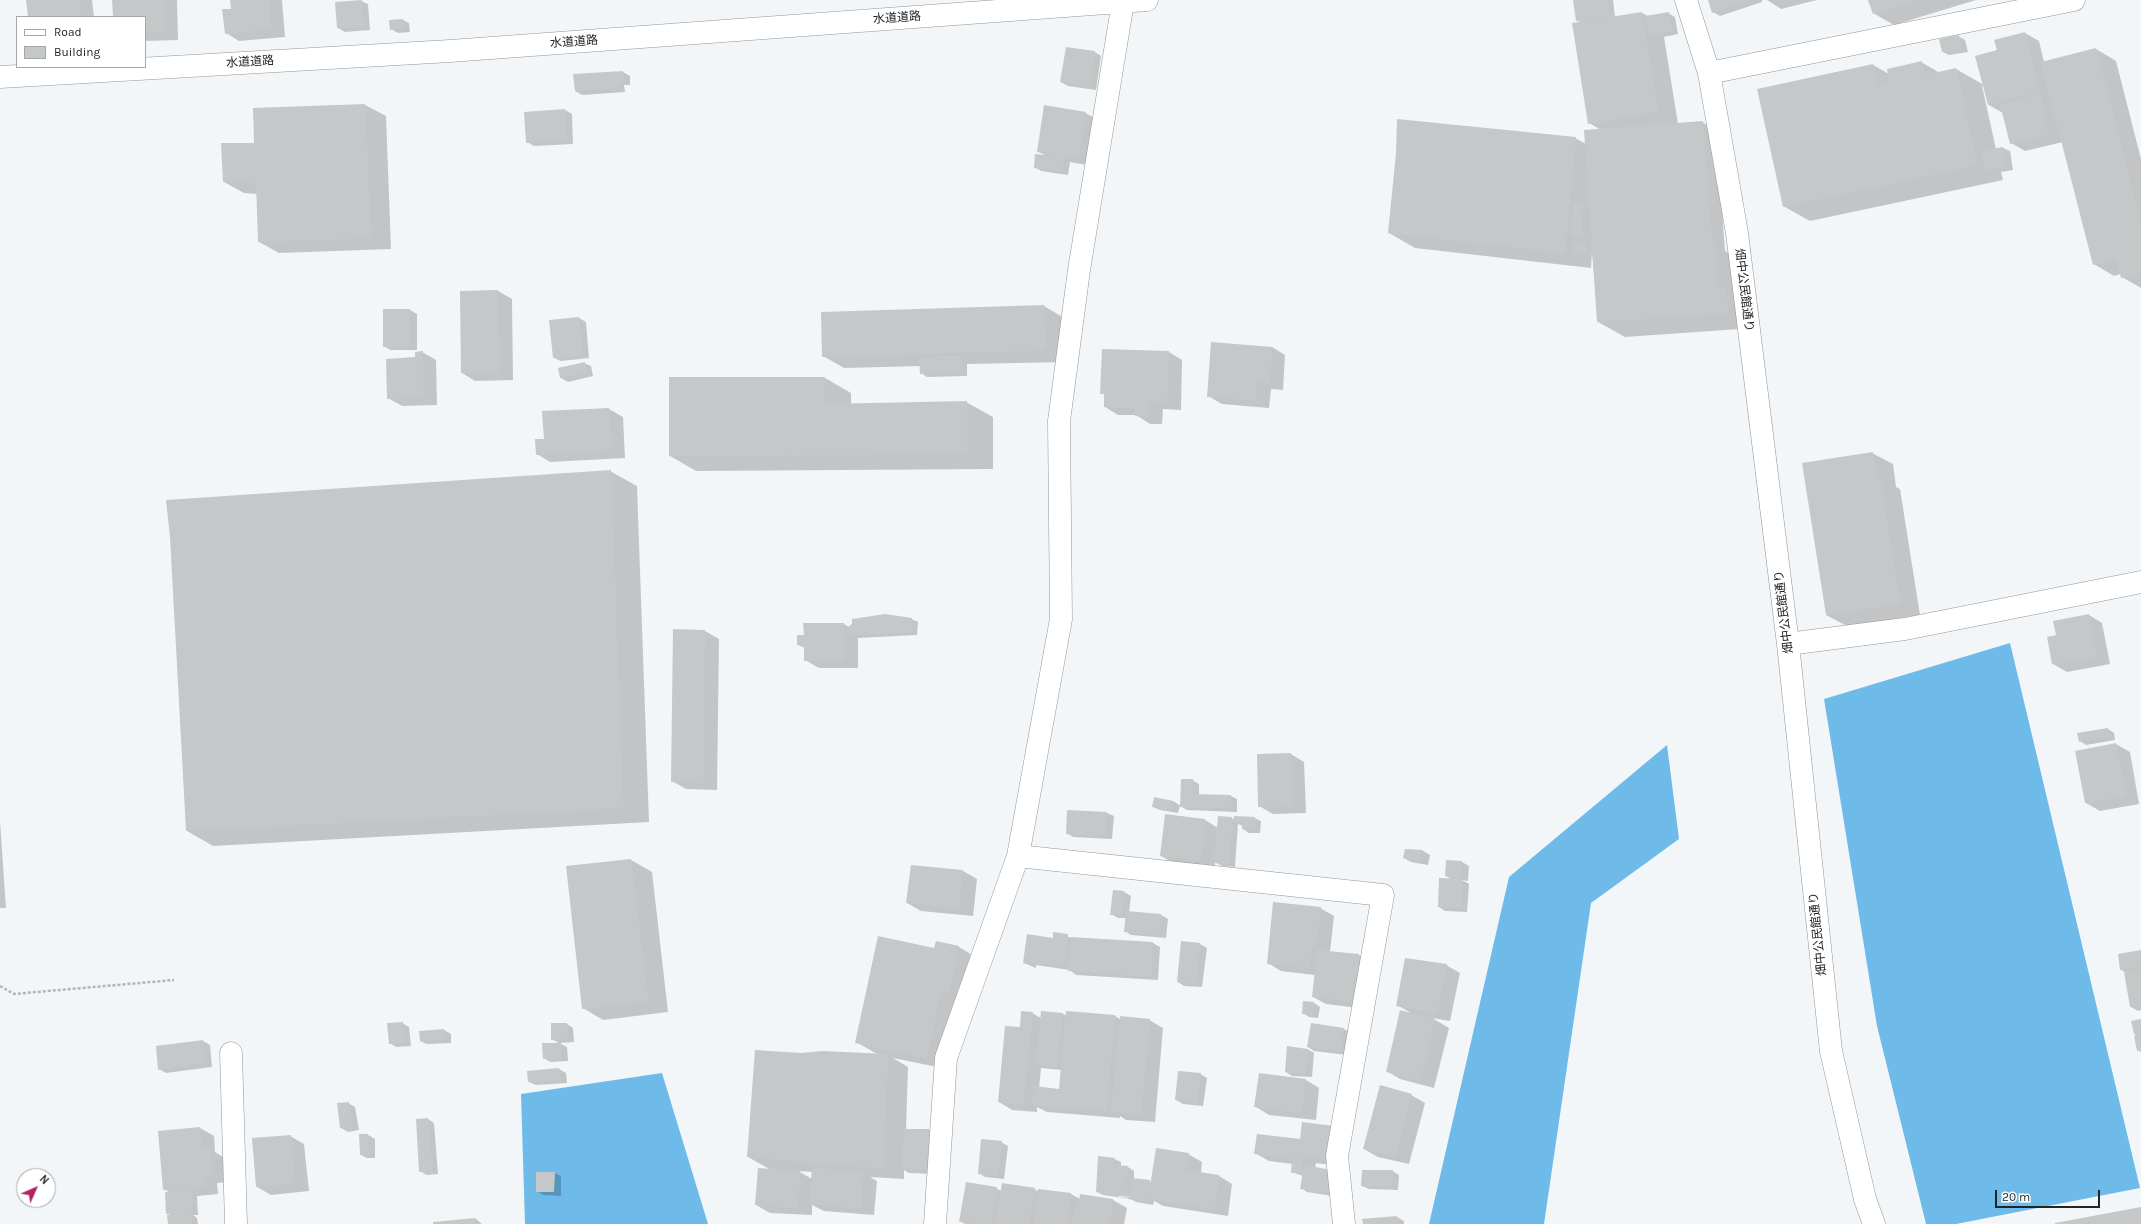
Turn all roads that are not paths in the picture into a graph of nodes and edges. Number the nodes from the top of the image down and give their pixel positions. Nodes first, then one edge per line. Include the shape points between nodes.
1 (1147, 0) edge
2 (1686, 0) edge
3 (2074, 0) edge
4 (1123, 2) junction
5 (1709, 73) junction
6 (0, 77) edge
7 (2141, 582) edge
8 (1788, 644) junction
9 (1018, 856) junction
10 (231, 1053) dead end
11 (236, 1224) edge
12 (935, 1224) edge
13 (1344, 1224) edge
14 (1874, 1224) edge

1 - 4 street, 水道道路
2 - 5 street, 畑中公民館通り
3 - 5 street
4 - 6 street, 水道道路 via 450,51
4 - 9 street via 1079,270 1059,421 1061,619
5 - 8 street, 畑中公民館通り via 1737,232
7 - 8 street via 1906,629
8 - 14 street, 畑中公民館通り via 1831,1051 1865,1199
9 - 12 street via 946,1058
9 - 13 street via 1383,895 1337,1156
10 - 11 street

